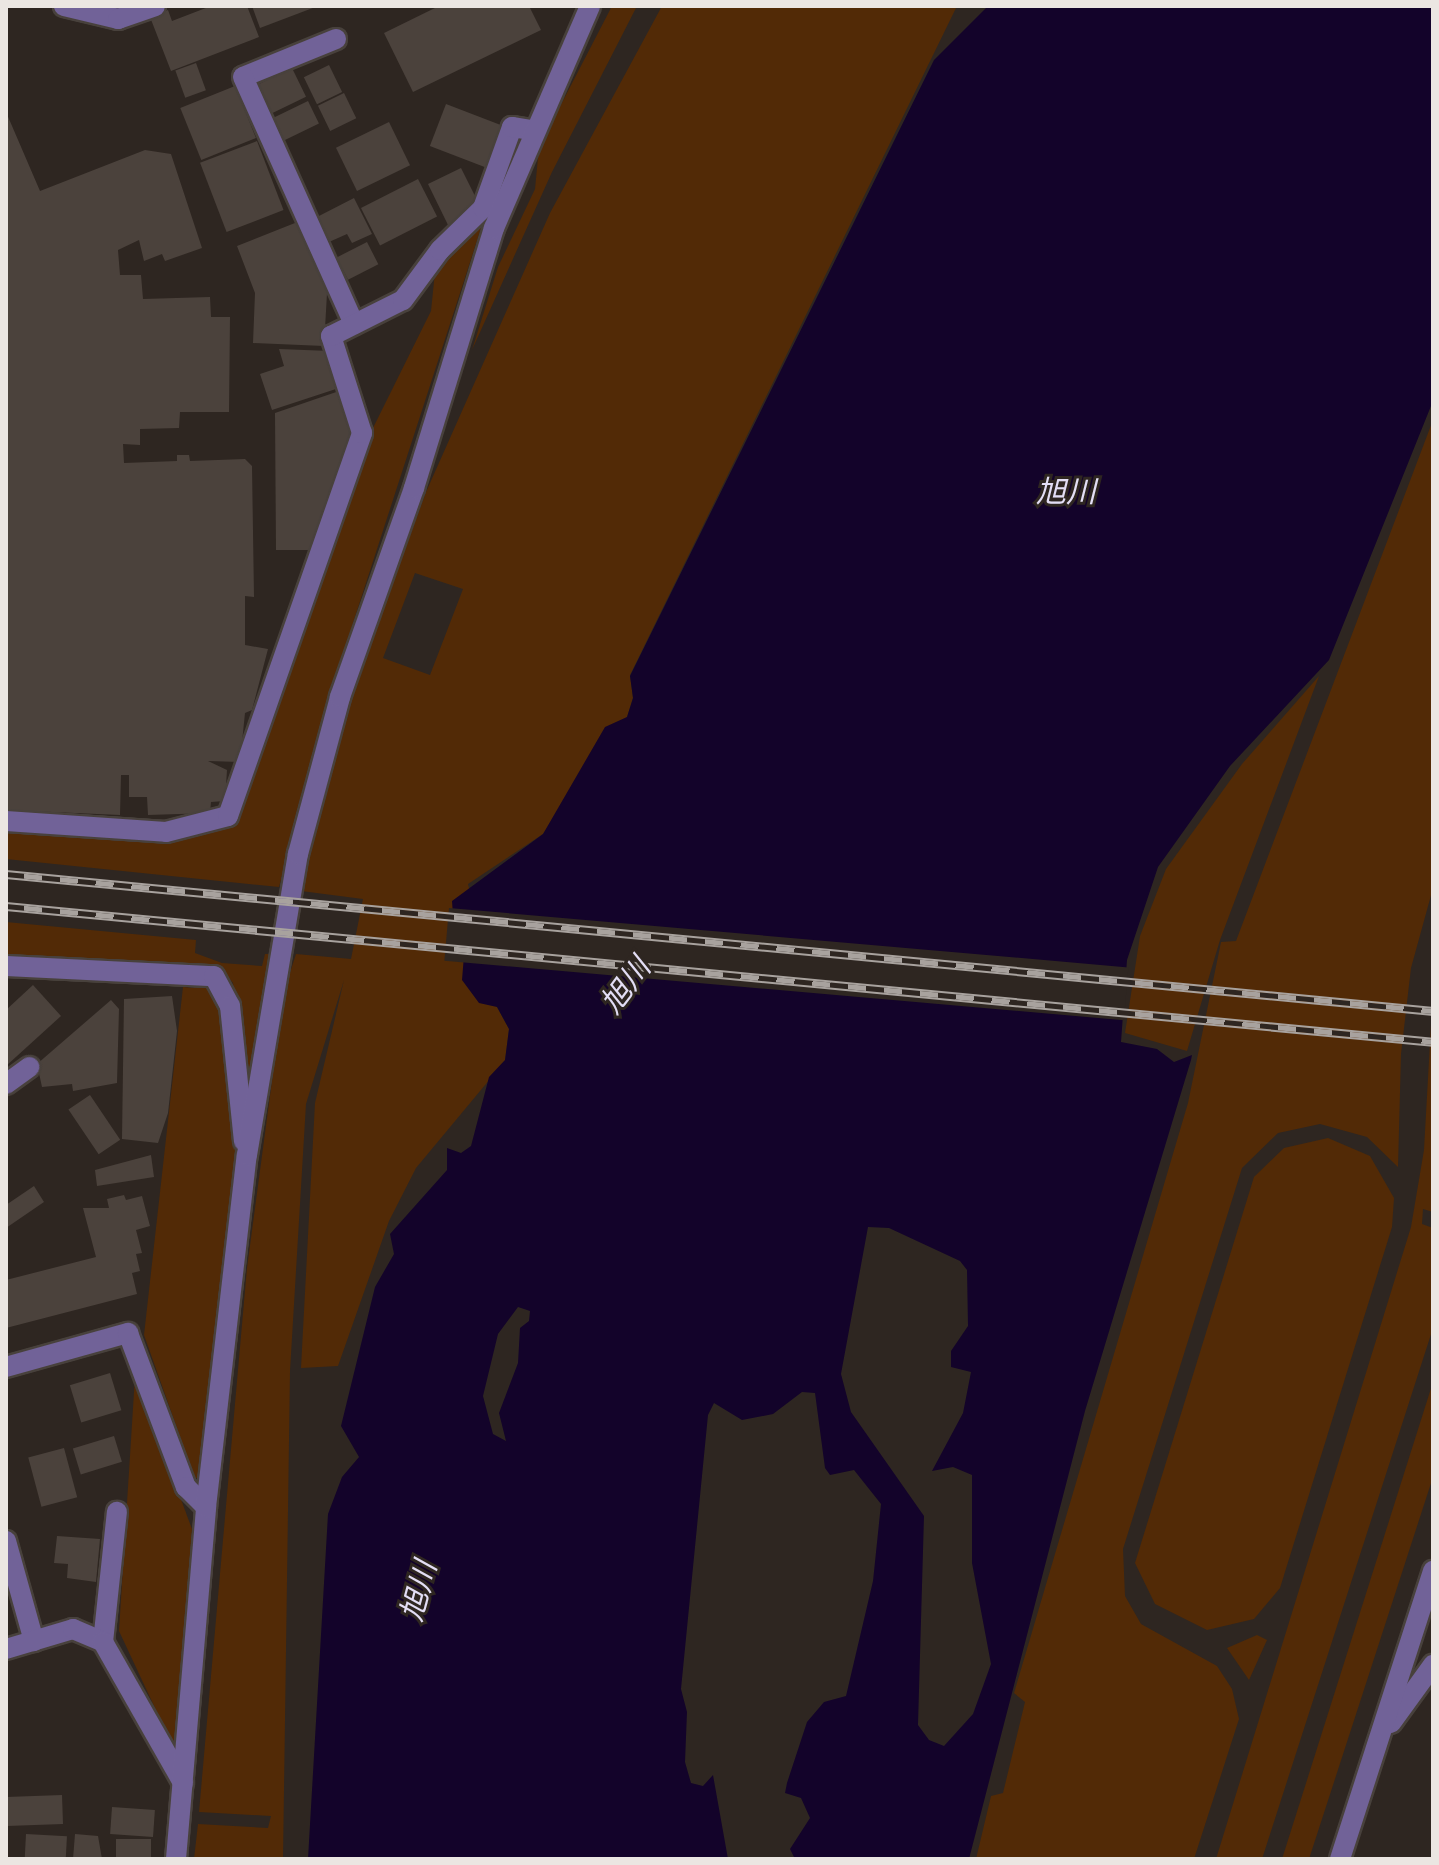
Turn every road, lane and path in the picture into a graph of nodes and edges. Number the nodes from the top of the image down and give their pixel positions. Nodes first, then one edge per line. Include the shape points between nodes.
1 (64, 6) edge
2 (155, 6) edge
3 (590, 6) edge
4 (336, 39) dead end
5 (532, 130) junction
6 (354, 324) junction
7 (6, 821) edge
8 (6, 966) edge
9 (29, 1067) dead end
10 (6, 1084) edge
11 (247, 1155) junction
12 (6, 1367) edge
13 (206, 1507) junction
14 (117, 1512) dead end
15 (6, 1541) edge
16 (1433, 1571) edge
17 (34, 1641) junction
18 (103, 1642) junction
19 (6, 1649) edge
20 (1433, 1665) edge
21 (1387, 1729) junction
22 (183, 1783) junction
23 (176, 1859) edge
24 (1340, 1859) edge

1 - 2 street via 118,19
3 - 5 street
4 - 6 street via 243,77
5 - 6 street via 512,127 483,208 440,250 403,300
5 - 11 street via 340,697 298,854
6 - 7 street via 331,336 359,409 358,453 269,687 238,803 211,825 166,832
8 - 11 street via 214,976 230,1006
9 - 10 street
11 - 13 street
12 - 13 street via 128,1333 186,1487
13 - 22 street
14 - 18 street
15 - 17 street
16 - 21 street
17 - 18 street via 73,1629
17 - 19 street
18 - 22 street
20 - 21 street
21 - 24 street
22 - 23 street

